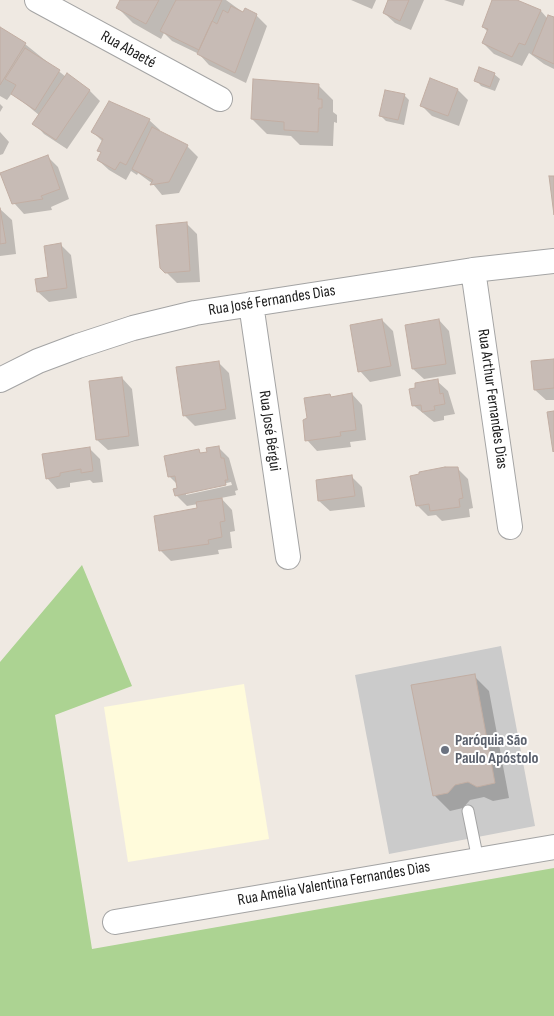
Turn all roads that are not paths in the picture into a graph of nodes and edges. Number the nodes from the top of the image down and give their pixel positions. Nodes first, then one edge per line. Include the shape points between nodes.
1 (37, 0) edge
2 (220, 99) dead end
3 (554, 261) edge
4 (473, 270) junction
5 (251, 304) junction
6 (0, 380) edge
7 (510, 527) dead end
8 (288, 557) dead end
9 (468, 811) dead end
10 (554, 847) edge
11 (478, 860) junction
12 (115, 922) dead end

1 - 2 street, Rua Abaeté
3 - 4 street, Rua José Fernandes Dias
4 - 5 street, Rua José Fernandes Dias
4 - 7 street, Rua Arthur Fernandes Dias
5 - 6 street, Rua José Fernandes Dias via 134,328 38,361
5 - 8 street, Rua José Bérgui
9 - 11 lane
10 - 11 street, Rua Amélia Valentina Fernandes Dias
11 - 12 street, Rua Amélia Valentina Fernandes Dias

